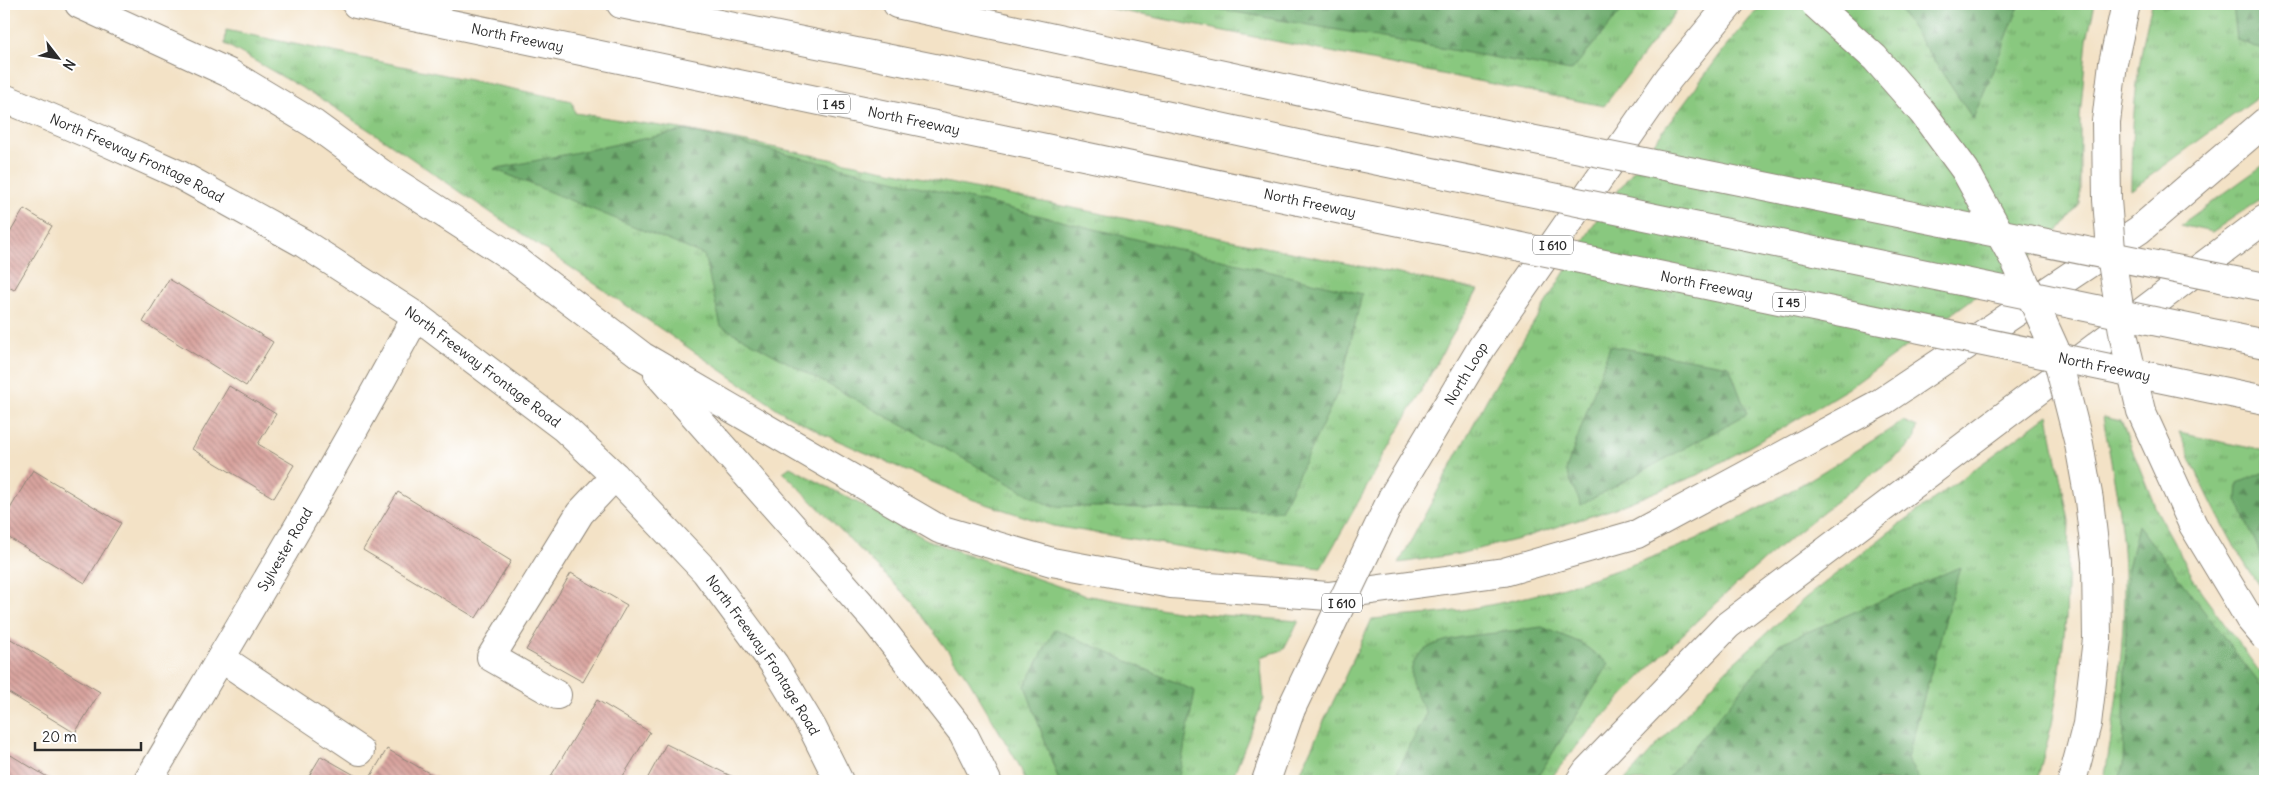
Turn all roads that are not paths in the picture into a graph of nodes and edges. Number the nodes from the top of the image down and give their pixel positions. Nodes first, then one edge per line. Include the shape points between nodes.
1 (79, 4) edge
2 (356, 4) edge
3 (621, 4) edge
4 (897, 4) edge
5 (1730, 4) edge
6 (1815, 4) edge
7 (2126, 4) edge
8 (4, 98) edge
9 (2265, 122) edge
10 (2265, 219) edge
11 (2265, 288) edge
12 (416, 316) junction
13 (2265, 344) edge
14 (642, 356) junction
15 (2265, 400) edge
16 (615, 476) junction
17 (2265, 637) edge
18 (221, 658) junction
19 (557, 695) dead end
20 (360, 751) dead end
21 (148, 781) edge
22 (840, 781) edge
23 (987, 781) edge
24 (1266, 781) edge
25 (1580, 781) edge
26 (2072, 781) edge

1 - 14 main road via 229,73 314,124 382,173 516,260
2 - 15 main road, North Freeway / I 45, bridge
3 - 13 main road, bridge
4 - 11 main road, bridge via 1357,104
5 - 24 main road, North Loop / I 610, bridge via 1669,78 1482,348 1392,498 1291,709
6 - 26 main road, bridge via 1875,58 1923,113 1965,170 2016,263 2055,349 2079,444 2096,561 2097,639 2087,724
7 - 17 main road, bridge via 2106,122 2112,262 2124,338 2141,411 2193,525
8 - 12 main road, North Freeway Frontage Road via 180,175 303,243
9 - 14 main road via 2139,230 1880,403 1637,534 1504,572 1328,596 1171,584 1052,562 939,529
10 - 25 main road via 1728,625
12 - 16 main road, North Freeway Frontage Road via 564,428
12 - 18 main road, Sylvester Road
14 - 23 main road via 874,619 963,733
16 - 19 main road via 580,513 491,657
16 - 22 main road, North Freeway Frontage Road via 704,571 774,664
18 - 20 main road
18 - 21 main road, Sylvester Road

